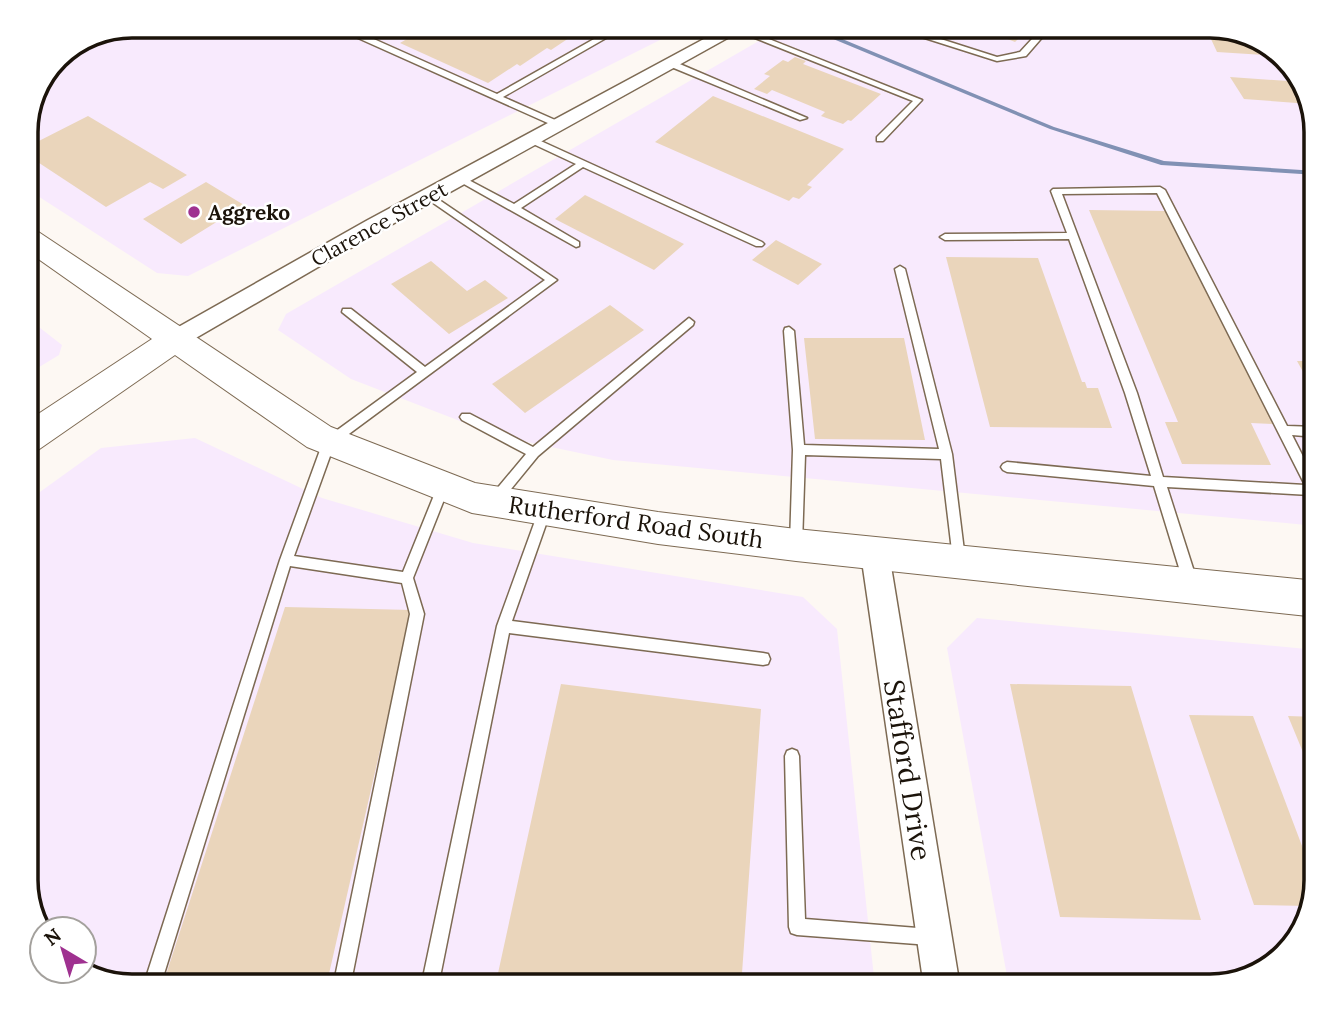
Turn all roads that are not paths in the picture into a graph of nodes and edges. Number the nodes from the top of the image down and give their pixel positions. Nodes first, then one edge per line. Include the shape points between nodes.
1 (365, 38) edge
2 (602, 38) edge
3 (716, 38) edge
4 (763, 38) edge
5 (930, 38) edge
6 (1037, 38) edge
7 (672, 64) junction
8 (496, 97) junction
9 (803, 118) dead end
10 (559, 125) junction
11 (880, 139) dead end
12 (532, 140) junction
13 (583, 163) junction
14 (460, 179) junction
15 (429, 196) junction
16 (514, 208) junction
17 (1073, 236) junction
18 (945, 237) dead end
19 (576, 244) dead end
20 (759, 244) dead end
21 (39, 246) edge
22 (900, 268) dead end
23 (347, 312) dead end
24 (690, 322) dead end
25 (789, 331) dead end
26 (174, 340) junction
27 (425, 373) junction
28 (466, 417) dead end
29 (1283, 430) junction
30 (39, 431) edge
31 (1304, 431) edge
32 (329, 442) junction
33 (799, 450) junction
34 (534, 453) junction
35 (946, 454) junction
36 (1007, 467) dead end
37 (1304, 471) edge
38 (1160, 482) junction
39 (443, 487) junction
40 (1304, 492) edge
41 (494, 501) junction
42 (545, 509) junction
43 (796, 545) junction
44 (875, 554) junction
45 (286, 560) junction
46 (960, 563) junction
47 (407, 578) junction
48 (1192, 588) junction
49 (1304, 598) edge
50 (504, 626) junction
51 (763, 659) dead end
52 (792, 756) dead end
53 (934, 937) junction
54 (155, 974) edge
55 (344, 974) edge
56 (432, 974) edge
57 (940, 974) edge

1 - 8 lane
2 - 8 lane
3 - 7 street, Clarence Street
4 - 11 lane via 918,100
5 - 6 lane via 997,59 1023,54
7 - 9 lane
7 - 10 street, Clarence Street
8 - 10 lane
10 - 12 street, Clarence Street
12 - 13 lane
12 - 14 street, Clarence Street
13 - 16 lane
13 - 20 lane
14 - 15 street, Clarence Street
14 - 16 lane
15 - 26 street, Clarence Street
15 - 27 lane via 552,281
16 - 19 lane
17 - 18 lane
17 - 29 lane via 1056,191 1160,190
17 - 38 lane
21 - 26 street, Rutherford Road South
22 - 35 lane
23 - 27 lane
24 - 34 lane
25 - 33 lane
26 - 30 street, Clarence Street
26 - 32 street, Rutherford Road South
27 - 32 lane
28 - 34 lane
29 - 31 lane
29 - 37 lane
32 - 39 street, Rutherford Road South
32 - 45 lane
33 - 35 lane
33 - 43 lane
34 - 41 lane
35 - 46 lane
36 - 38 lane
38 - 40 lane
38 - 48 lane
39 - 41 street, Rutherford Road South
39 - 47 lane
41 - 42 street, Rutherford Road South
42 - 43 street, Rutherford Road South
42 - 50 lane
43 - 44 street, Rutherford Road South
44 - 46 street, Rutherford Road South
44 - 53 street, Stafford Drive
45 - 47 lane
45 - 54 lane
46 - 48 street, Rutherford Road South
47 - 55 lane via 416,614
48 - 49 street, Rutherford Road South
50 - 51 lane
50 - 56 lane
52 - 53 lane via 797,927
53 - 57 street, Stafford Drive

